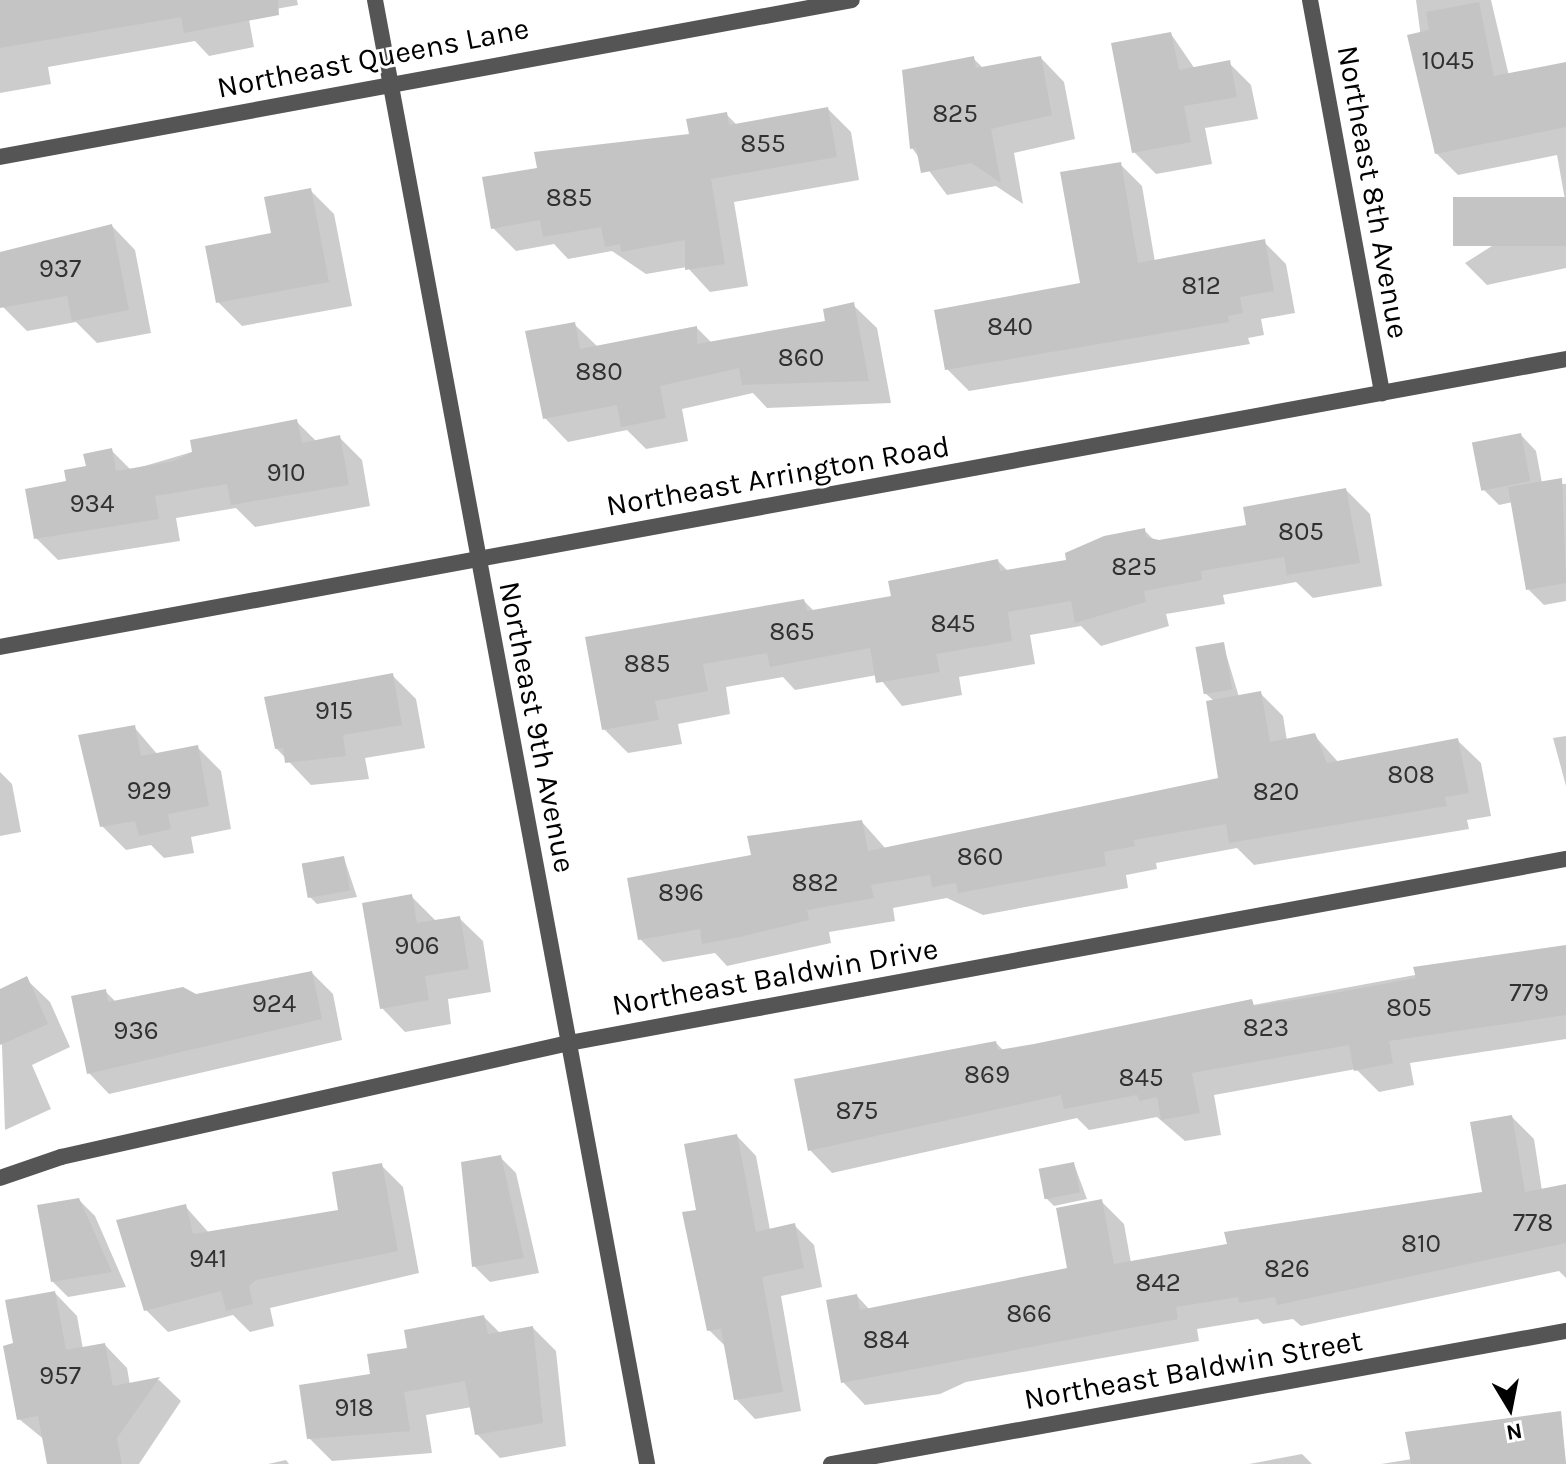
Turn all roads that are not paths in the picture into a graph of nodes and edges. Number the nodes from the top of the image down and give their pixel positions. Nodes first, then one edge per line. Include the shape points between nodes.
1 (375, 0) edge
2 (852, 0) edge
3 (1310, 0) edge
4 (391, 83) junction
5 (0, 157) edge
6 (1566, 359) edge
7 (1382, 393) junction
8 (476, 560) junction
9 (0, 647) edge
10 (1566, 859) edge
11 (569, 1043) junction
12 (0, 1178) edge
13 (1566, 1331) edge
14 (647, 1464) edge
15 (831, 1464) edge

1 - 4 street, Northeast 9th Avenue
2 - 4 street, Northeast Queens Lane
3 - 7 street, Northeast 8th Avenue
4 - 5 street, Northeast Queens Lane
4 - 8 street, Northeast 9th Avenue
6 - 7 street, Northeast Arrington Road
7 - 8 street, Northeast Arrington Road
8 - 9 street, Northeast Arrington Road
8 - 11 street, Northeast 9th Avenue
10 - 11 street, Northeast Baldwin Drive
11 - 12 street, Northeast Baldwin Drive via 61,1157
11 - 14 street, Northeast 9th Avenue
13 - 15 street, Northeast Baldwin Street

